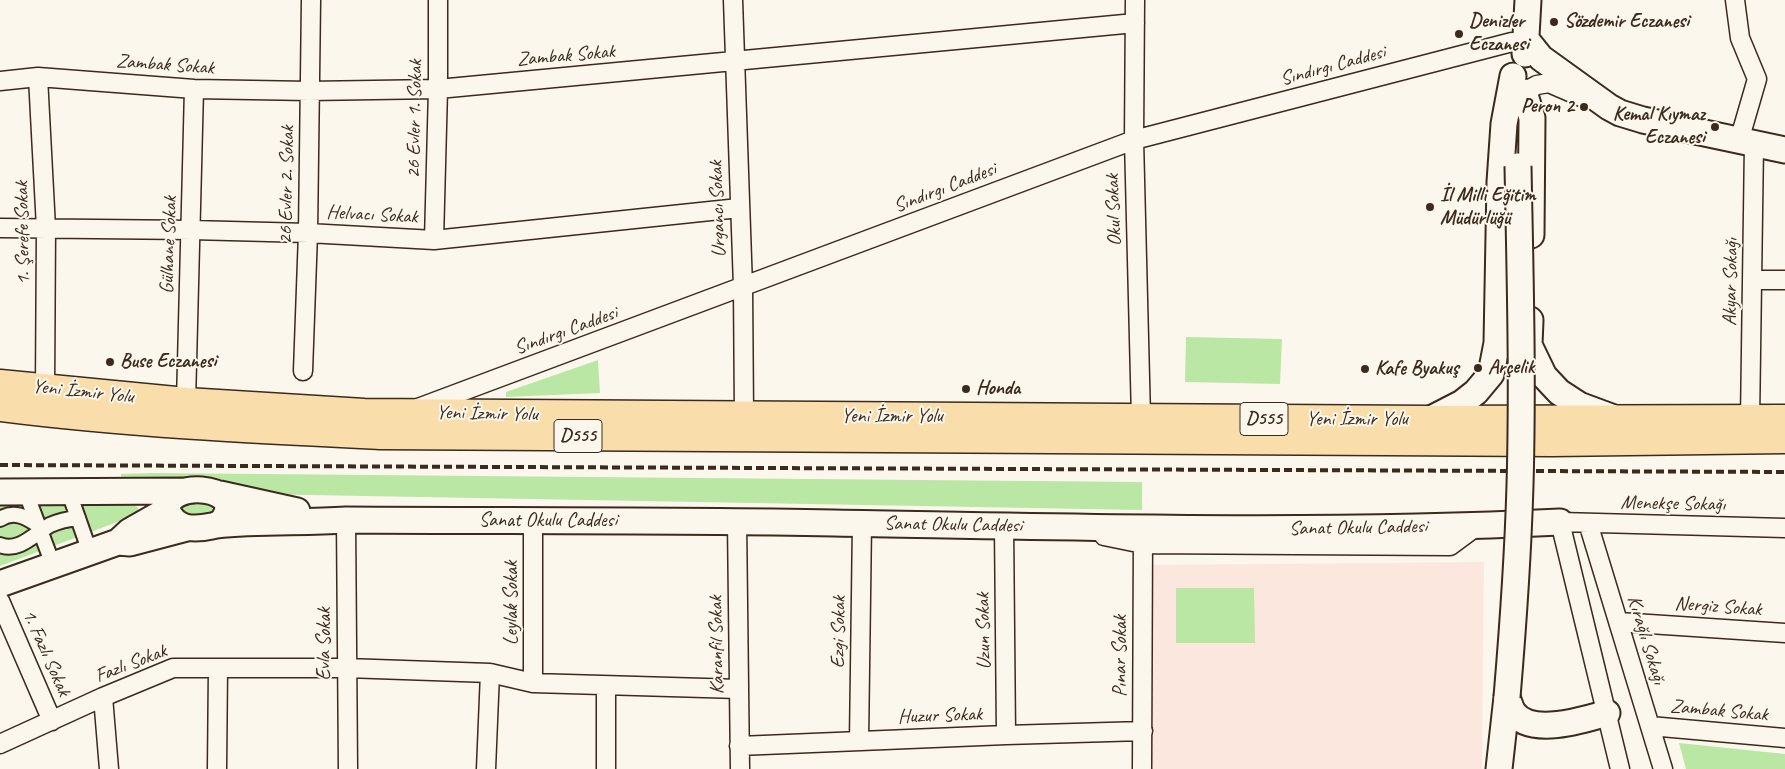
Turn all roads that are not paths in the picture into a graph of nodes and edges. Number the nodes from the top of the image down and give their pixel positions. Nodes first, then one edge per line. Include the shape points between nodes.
1 (311, 0) edge
2 (438, 0) edge
3 (733, 0) edge
4 (1135, 0) edge
5 (1512, 0) edge
6 (1528, 0) edge
7 (1735, 0) edge
8 (1135, 22) junction
9 (1518, 40) junction
10 (736, 62) junction
11 (38, 77) junction
12 (0, 81) edge
13 (1519, 84) junction
14 (194, 89) junction
15 (438, 89) junction
16 (309, 91) junction
17 (1609, 107) junction
18 (1134, 140) junction
19 (1746, 143) junction
20 (1785, 150) edge
21 (739, 208) junction
22 (0, 228) edge
23 (46, 228) junction
24 (191, 230) junction
25 (308, 233) junction
26 (434, 240) junction
27 (1752, 280) junction
28 (1785, 280) edge
29 (742, 287) junction
30 (1497, 343) junction
31 (1529, 345) junction
32 (303, 371) dead end
33 (0, 384) edge
34 (46, 389) junction
35 (186, 402) junction
36 (0, 407) edge
37 (405, 413) junction
38 (744, 416) junction
39 (1785, 419) edge
40 (1429, 420) junction
41 (1619, 420) junction
42 (1750, 420) junction
43 (1141, 429) junction
44 (1785, 439) edge
45 (117, 491) junction
46 (185, 491) junction
47 (0, 492) edge
48 (220, 494) junction
49 (29, 501) dead end
50 (72, 501) dead end
51 (153, 511) junction
52 (78, 518) junction
53 (0, 519) edge
54 (346, 520) junction
55 (737, 521) junction
56 (533, 522) junction
57 (1560, 522) junction
58 (862, 523) junction
59 (1588, 523) junction
60 (216, 525) junction
61 (1004, 526) junction
62 (39, 528) junction
63 (187, 528) junction
64 (1785, 528) edge
65 (1143, 536) junction
66 (86, 541) dead end
67 (118, 542) junction
68 (2, 547) edge
69 (49, 554) dead end
70 (0, 584) edge
71 (0, 601) edge
72 (1619, 622) junction
73 (1785, 633) edge
74 (218, 668) junction
75 (346, 668) junction
76 (490, 673) junction
77 (533, 683) junction
78 (606, 686) junction
79 (739, 689) junction
80 (103, 697) junction
81 (1508, 697) junction
82 (1606, 713) junction
83 (52, 721) junction
84 (1650, 726) junction
85 (1142, 731) junction
86 (1006, 735) junction
87 (1785, 738) edge
88 (858, 741) junction
89 (0, 744) edge
90 (739, 746) junction
91 (108, 769) edge
92 (217, 769) edge
93 (348, 769) edge
94 (486, 769) edge
95 (606, 769) edge
96 (740, 769) edge
97 (1142, 769) edge
98 (1499, 769) edge
99 (1620, 769) edge
100 (1663, 769) edge

1 - 16 street, 26 Evler 2. Sokak
2 - 15 street, 26 Evler 1. Sokak
3 - 10 street, Urgancı Sokak
4 - 8 street, Okul Sokak
5 - 9 main road
6 - 9 main road
7 - 19 street, Akyar Sokağı via 1740,38 1757,79
8 - 10 street, Zambak Sokak
8 - 18 street, Okul Sokak
9 - 13 main road
9 - 17 main road
9 - 18 street, Sındırgı Caddesi
10 - 15 street, Zambak Sokak
10 - 21 street, Urgancı Sokak
11 - 12 street, Zambak Sokak
11 - 14 street, Zambak Sokak
11 - 23 street, 1. Şerefe Sokak
13 - 17 street via 1549,83
13 - 30 main road via 1504,124
13 - 31 main road via 1532,118
13 - 81 main road, bridge via 1520,484
14 - 16 street, Zambak Sokak
14 - 24 street, Gülhane Sokak
15 - 16 street, Zambak Sokak
15 - 26 street, 26 Evler 1. Sokak
16 - 25 street, 26 Evler 2. Sokak
17 - 19 main road via 1643,120
18 - 29 street, Sındırgı Caddesi
18 - 43 street, Okul Sokak
19 - 20 main road
19 - 27 street, Akyar Sokağı
21 - 26 street, Helvacı Sokak
21 - 29 street, Urgancı Sokak
22 - 23 street, Helvacı Sokak
23 - 24 street, Helvacı Sokak
23 - 34 street, 1. Şerefe Sokak
24 - 25 street, Helvacı Sokak
24 - 35 street, Gülhane Sokak
25 - 26 street, Helvacı Sokak
25 - 32 street, 26 Evler 2. Sokak
27 - 28 street
27 - 42 street, Akyar Sokağı
29 - 37 street, Sındırgı Caddesi
29 - 38 street, Urgancı Sokak
30 - 31 main road via 1505,358 1515,360 1525,355
30 - 40 main road via 1491,374 1476,392
31 - 41 main road via 1544,376 1559,392 1579,405
33 - 34 highway, Yeni İzmir Yolu / D555
34 - 35 highway, Yeni İzmir Yolu / D555
35 - 37 highway, Yeni İzmir Yolu / D555
36 - 43 highway, Yeni İzmir Yolu / D555 via 193,424 380,434
37 - 38 highway, Yeni İzmir Yolu / D555
38 - 43 highway, Yeni İzmir Yolu / D555
39 - 42 highway, Yeni İzmir Yolu / D555
40 - 41 highway, Yeni İzmir Yolu / D555
40 - 43 highway, Yeni İzmir Yolu / D555
41 - 42 highway, Yeni İzmir Yolu / D555
43 - 44 highway, Yeni İzmir Yolu / D555 via 1552,442
45 - 46 main road
45 - 47 main road
45 - 51 main road via 132,494
46 - 48 main road
46 - 51 main road
48 - 54 main road via 295,511 332,514
48 - 60 main road via 228,507 224,519
49 - 62 street
50 - 52 street
51 - 63 main road
51 - 67 main road
52 - 62 street
52 - 66 street
53 - 62 street via 19,515
54 - 56 main road, Sanat Okulu Caddesi
54 - 60 main road
54 - 75 street, Evla Sokak
55 - 56 main road, Sanat Okulu Caddesi
55 - 58 main road, Sanat Okulu Caddesi
55 - 79 street, Karanfil Sokak
56 - 77 street, Leylak Sokak
57 - 59 street, Menekşe Sokağı
57 - 65 main road, Sanat Okulu Caddesi
57 - 82 street
58 - 61 main road, Sanat Okulu Caddesi
58 - 88 street, Ezgi Sokak
59 - 64 street, Menekşe Sokağı
59 - 72 street, Kırağlı Sokağı
60 - 63 main road
61 - 65 main road, Sanat Okulu Caddesi via 1060,527
61 - 86 street, Uzun Sokak
62 - 68 street via 29,540
62 - 69 street
63 - 67 main road via 130,543
65 - 85 street, Pınar Sokak
67 - 70 main road
71 - 83 street, 1. Fazlı Sokak
72 - 73 street, Nergiz Sokak
72 - 84 street, Kırağlı Sokağı
74 - 75 street, Fazlı Sokak
74 - 80 street, Fazlı Sokak via 173,668
74 - 92 street
75 - 76 street, Fazlı Sokak
75 - 93 street, Evla Sokak
76 - 77 street, Fazlı Sokak
76 - 94 street, Leylak Sokak
77 - 78 street, Fazlı Sokak
78 - 79 street, Fazlı Sokak
78 - 95 street
79 - 90 street, Karanfil Sokak
80 - 83 street, Fazlı Sokak
80 - 91 street
81 - 82 main road via 1513,712 1530,723 1574,723
81 - 98 main road
82 - 99 street
83 - 89 street, Fazlı Sokak
84 - 87 street, Zambak Sokak
84 - 100 street, Kırağlı Sokağı
85 - 86 street, Huzur Sokak
85 - 97 street, Pınar Sokak
86 - 88 street, Huzur Sokak
88 - 90 street, Huzur Sokak
90 - 96 street, Karanfil Sokak

